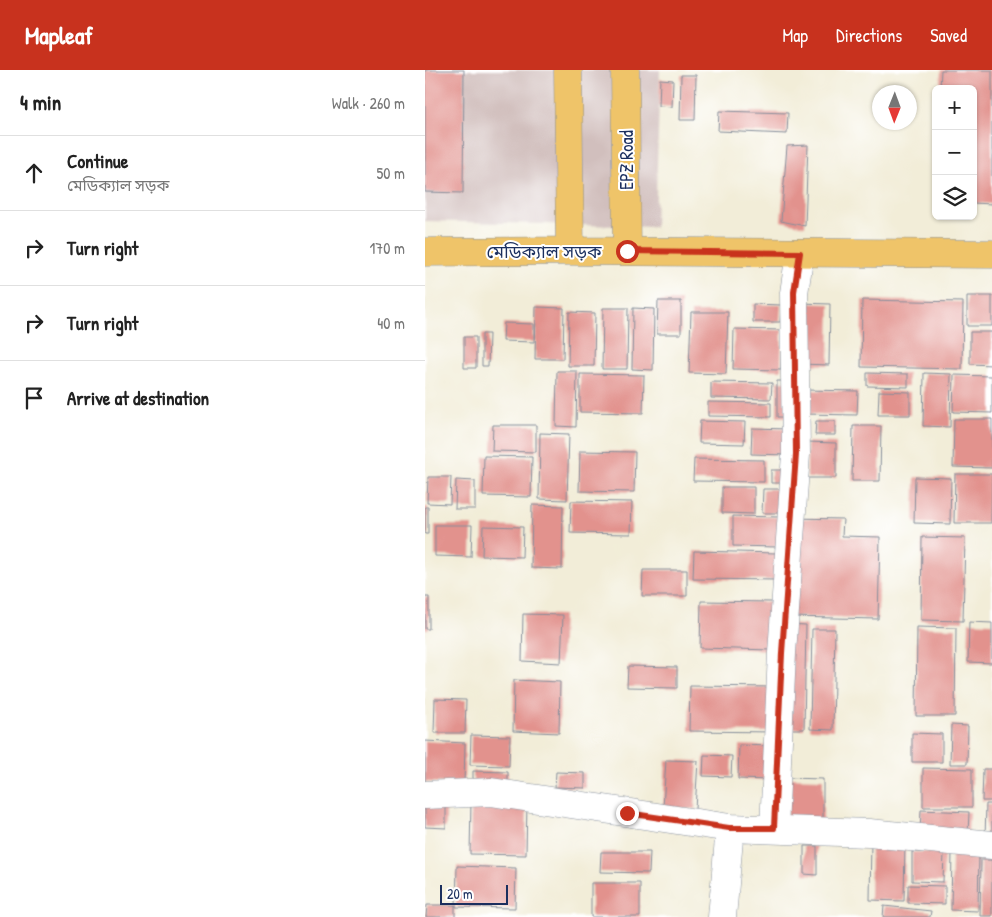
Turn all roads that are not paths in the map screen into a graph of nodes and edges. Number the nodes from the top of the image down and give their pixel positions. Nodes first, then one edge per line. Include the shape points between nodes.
1 (568, 70) edge
2 (625, 70) edge
3 (570, 251) junction
4 (627, 251) junction
5 (425, 252) edge
6 (800, 253) junction
7 (992, 254) edge
8 (425, 795) edge
9 (729, 828) junction
10 (774, 828) junction
11 (992, 845) edge
12 (722, 917) edge

1 - 3 main road
2 - 4 main road, EPZ Road
3 - 4 main road, মেডিক্যাল সড়ক
3 - 5 main road, মেডিক্যাল সড়ক
4 - 6 main road, মেডিক্যাল সড়ক
6 - 7 main road, মেডিক্যাল সড়ক
6 - 10 street via 794,292 796,454
8 - 9 street via 491,792
9 - 10 street
9 - 12 street
10 - 11 street

